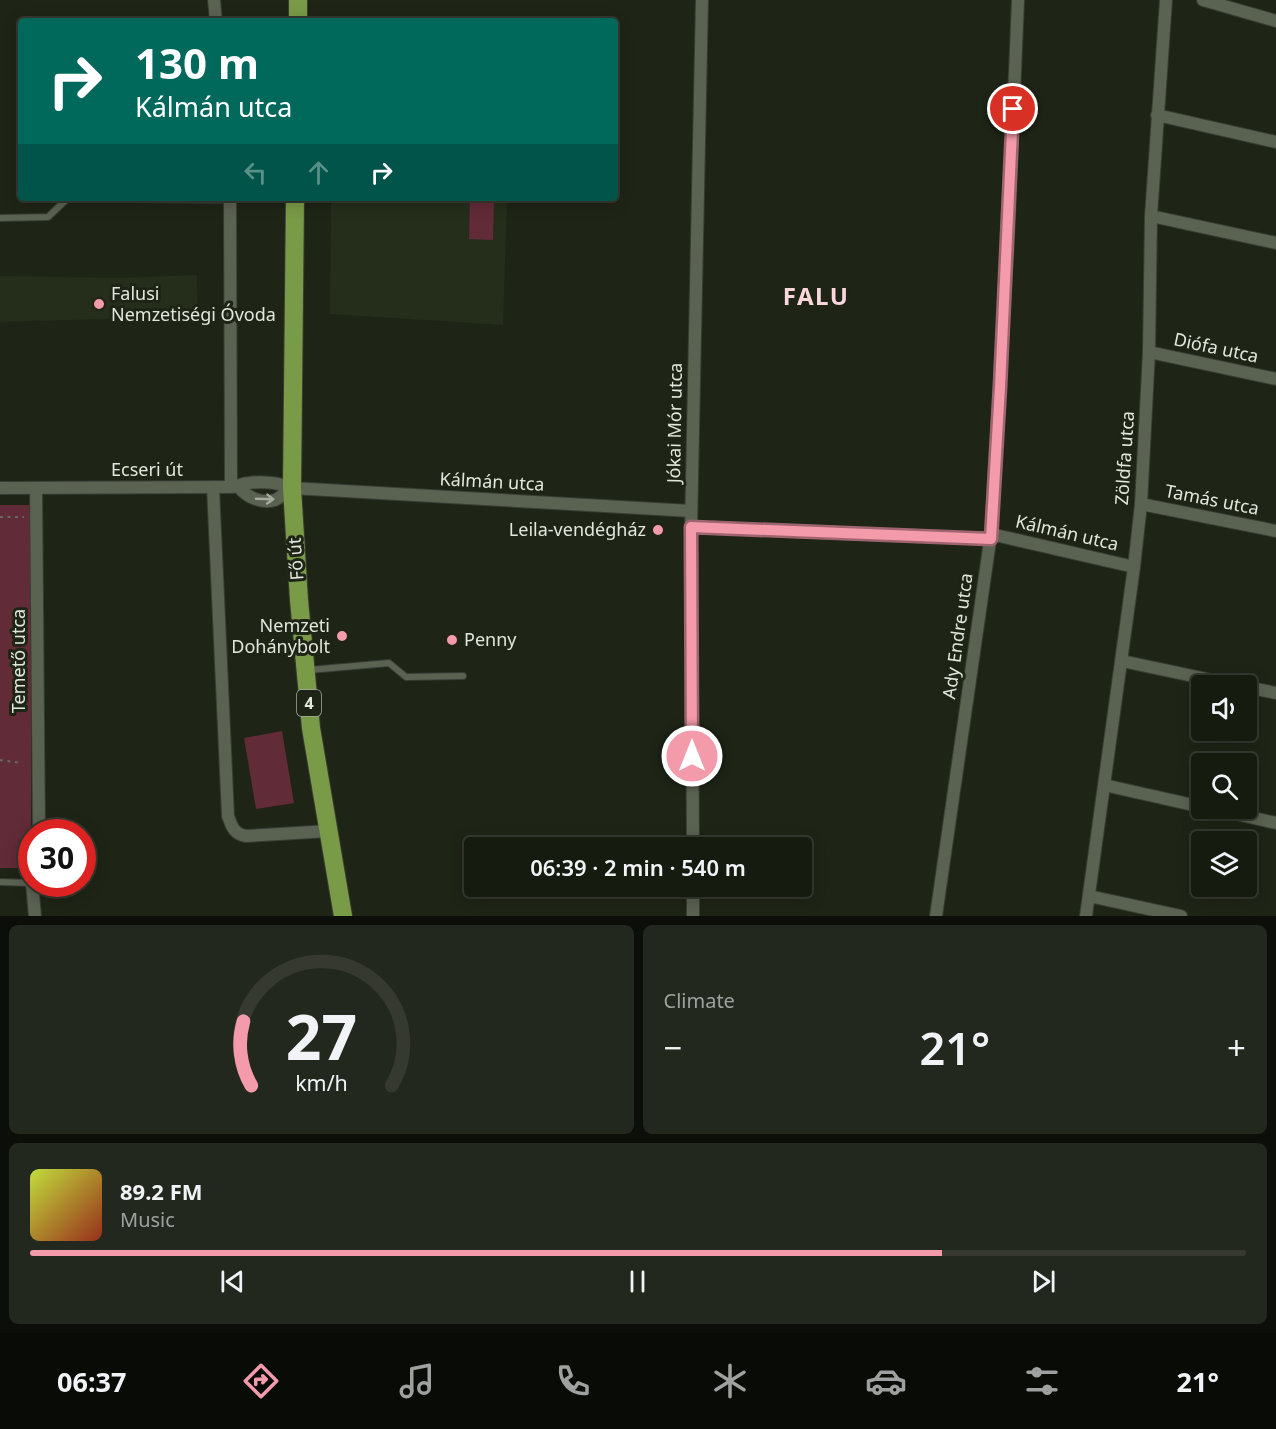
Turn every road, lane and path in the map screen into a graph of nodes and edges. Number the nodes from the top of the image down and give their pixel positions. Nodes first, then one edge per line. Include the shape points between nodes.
1 (214, 0) edge
2 (298, 0) edge
3 (702, 0) edge
4 (1018, 0) edge
5 (1166, 0) edge
6 (1203, 0) edge
7 (216, 18) edge
8 (298, 18) edge
9 (1276, 21) edge
10 (1157, 115) junction
11 (1276, 142) edge
12 (65, 201) edge
13 (230, 201) edge
14 (295, 201) edge
15 (1151, 216) junction
16 (0, 218) edge
17 (1276, 243) edge
18 (1149, 352) junction
19 (1276, 379) edge
20 (213, 487) junction
21 (235, 487) junction
22 (0, 488) edge
23 (36, 488) junction
24 (292, 488) junction
25 (1141, 504) junction
26 (691, 511) junction
27 (29, 516) dead end
28 (0, 517) edge
29 (691, 527) junction
30 (1276, 531) edge
31 (991, 537) junction
32 (1134, 567) junction
33 (1122, 661) junction
34 (305, 671) junction
35 (463, 676) dead end
36 (1191, 676) edge
37 (1257, 689) edge
38 (1276, 693) edge
39 (0, 760) edge
40 (22, 763) dead end
41 (1104, 785) junction
42 (1191, 805) edge
43 (39, 819) edge
44 (1257, 819) edge
45 (1276, 823) edge
46 (329, 831) junction
47 (693, 837) edge
48 (0, 882) edge
49 (18, 883) edge
50 (1089, 896) junction
51 (33, 897) edge
52 (693, 897) edge
53 (35, 916) edge
54 (343, 916) edge
55 (693, 916) edge
56 (936, 916) edge
57 (1086, 916) edge
58 (1181, 916) edge

1 - 7 street
2 - 8 main road
3 - 26 street, Jókai Mór utca
4 - 31 street, Ady Endre utca
5 - 10 street, Zöldfa utca
6 - 9 street
10 - 11 street
10 - 15 street, Zöldfa utca
12 - 16 lane via 48,217
13 - 21 street
14 - 24 main road, Fő út / 4
15 - 17 street
15 - 18 street, Zöldfa utca
18 - 19 street, Diófa utca
18 - 25 street, Zöldfa utca
20 - 21 street, Ecseri út
20 - 23 street, Ecseri út
20 - 46 street via 228,816 239,835
21 - 24 street, Ecseri út via 276,482
21 -> 24 street via 251,498 274,500
22 - 23 street, Ecseri út
23 - 43 street, Temető utca
24 - 26 street, Kálmán utca
24 - 34 main road, Fő út / 4
25 - 30 street, Tamás utca
25 - 32 street, Zöldfa utca
26 - 29 street, Jókai Mór utca
27 - 28 path
29 - 31 street, Kálmán utca
29 - 47 street, Jókai Mór utca
31 - 32 street, Kálmán utca
31 - 56 street, Ady Endre utca
32 - 33 street, Zöldfa utca
33 - 36 street
33 - 41 street, Zöldfa utca
34 - 35 lane via 389,663 406,677
34 - 46 main road, Fő út / 4
37 - 38 street
39 - 40 path
41 - 42 street
41 - 50 street, Zöldfa utca
44 - 45 street
46 - 54 main road, Fő út / 4
48 - 49 lane
50 - 57 street, Zöldfa utca
50 - 58 street
51 - 53 street
52 - 55 street

